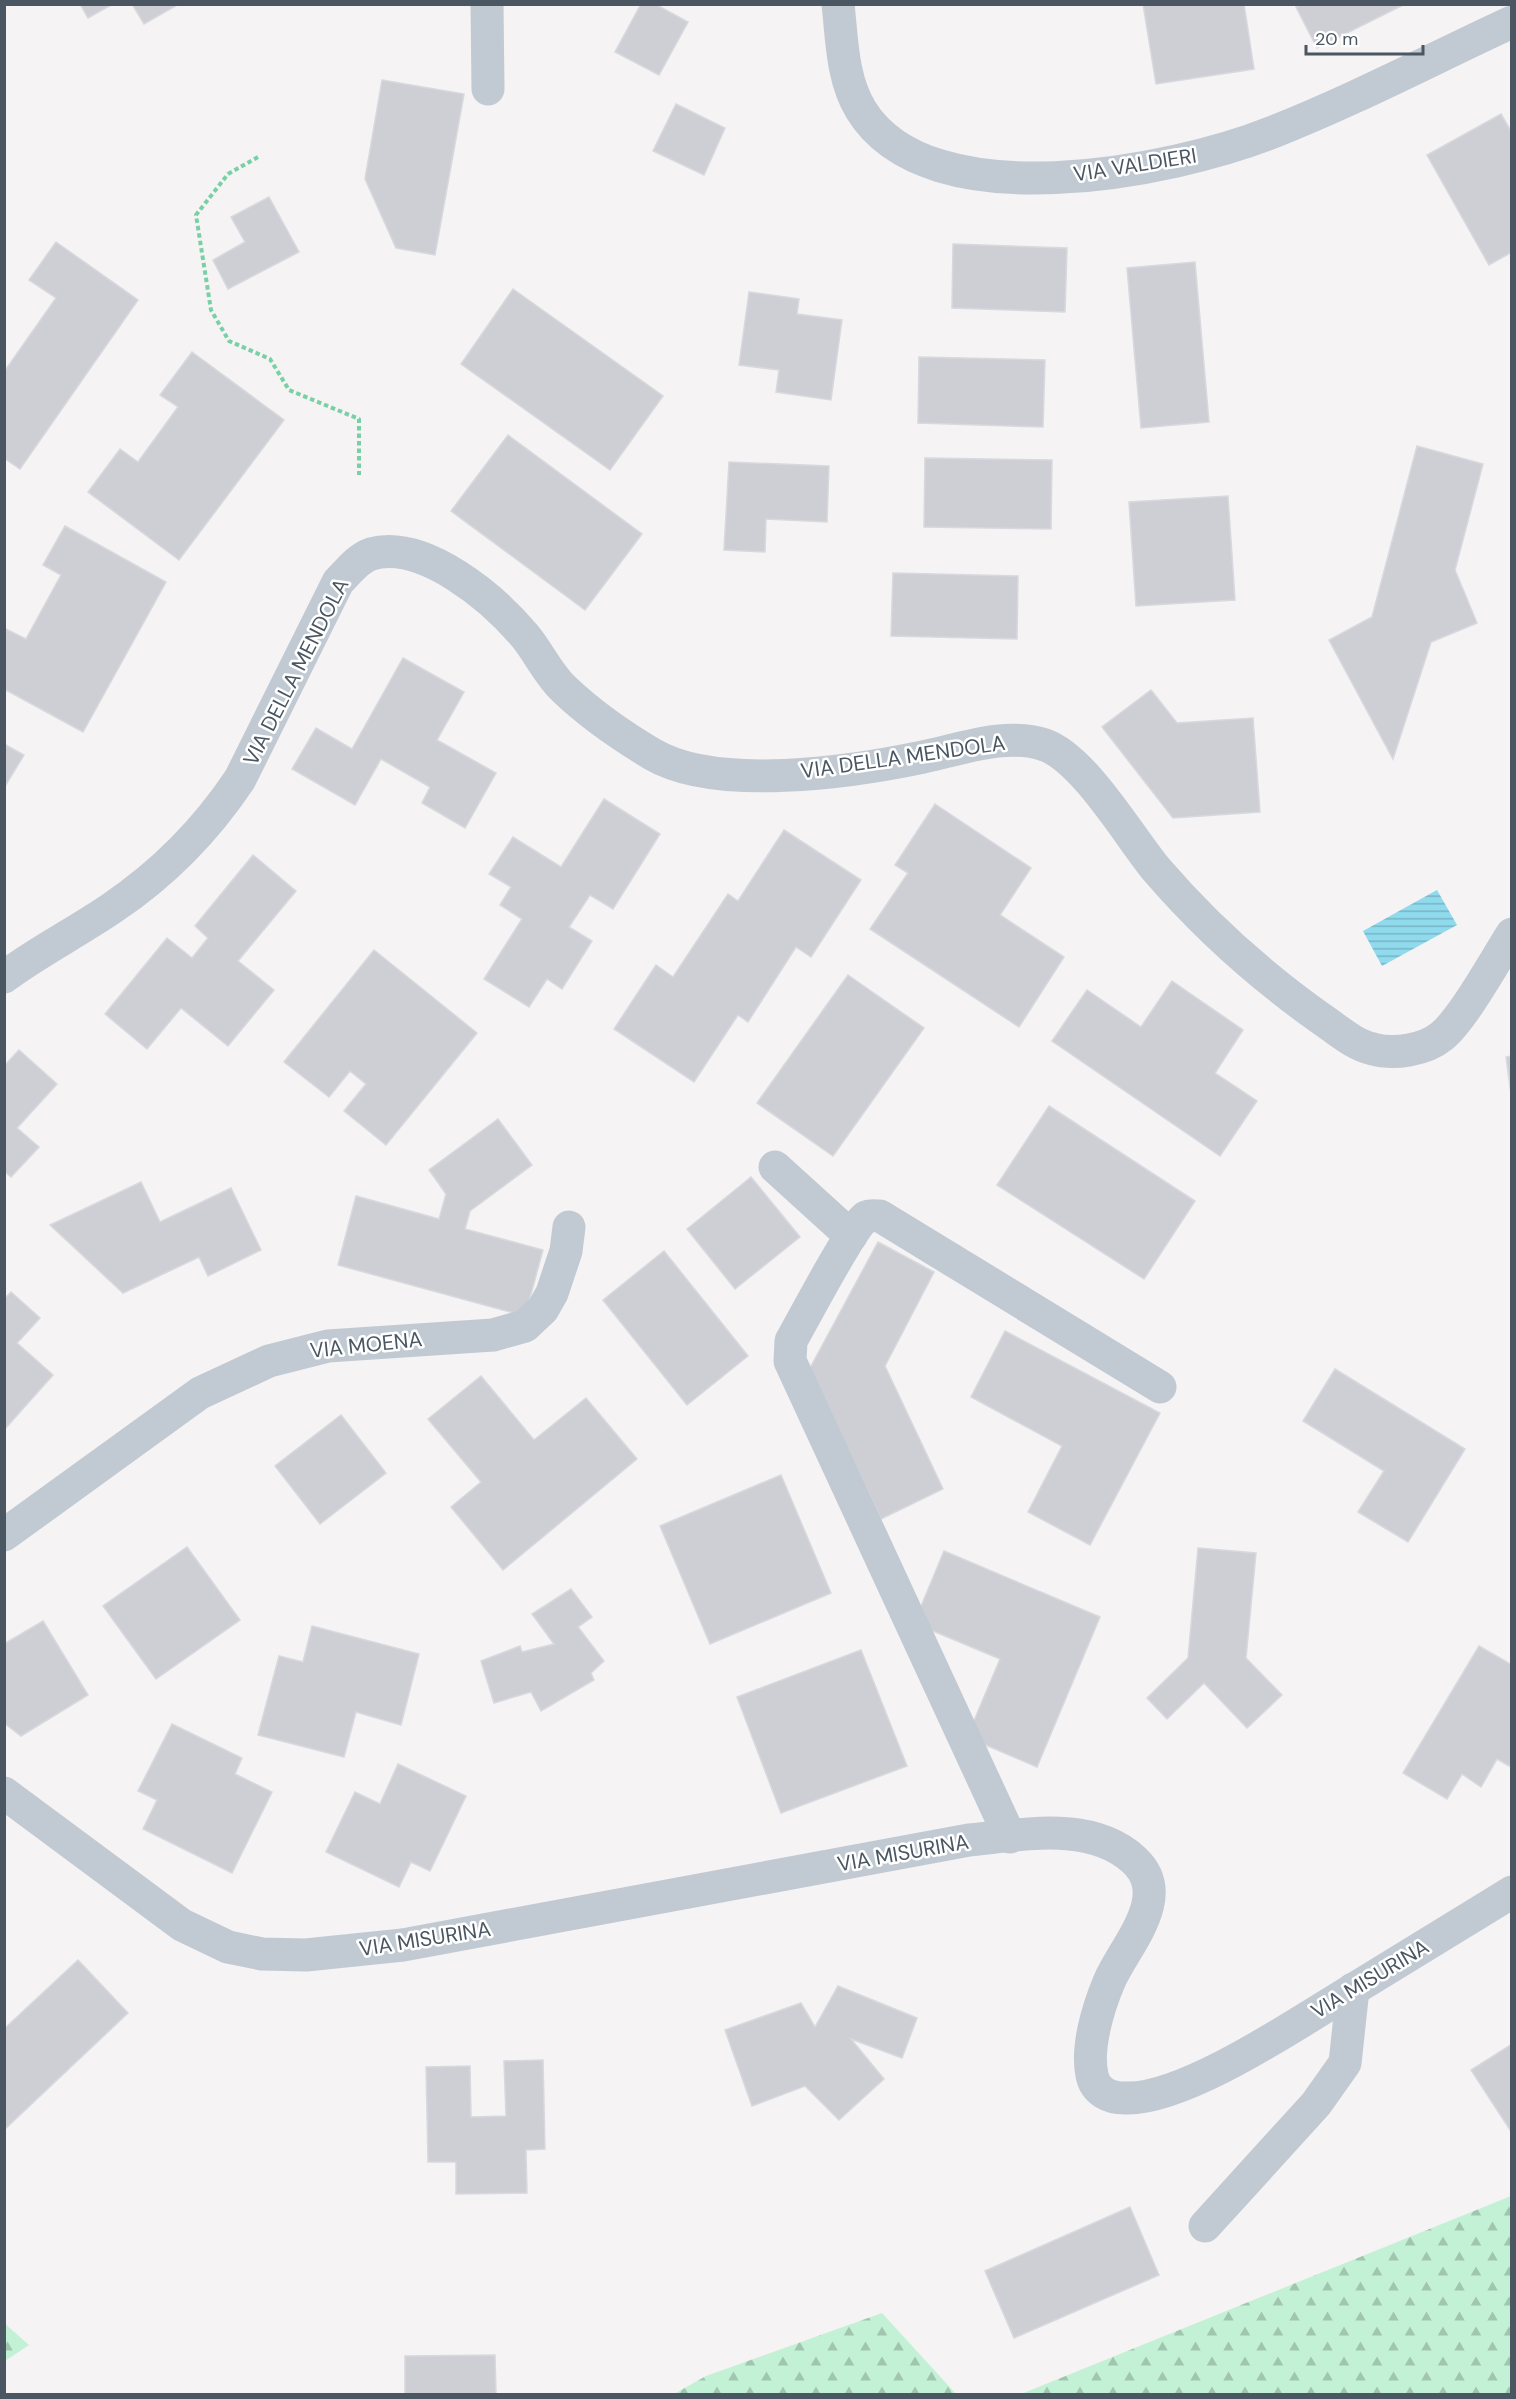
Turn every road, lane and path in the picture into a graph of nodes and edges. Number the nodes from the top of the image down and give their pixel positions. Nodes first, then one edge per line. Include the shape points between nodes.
1 (487, 4) edge
2 (838, 4) edge
3 (1512, 22) edge
4 (488, 89) dead end
5 (258, 157) dead end
6 (359, 475) dead end
7 (1512, 934) edge
8 (4, 976) edge
9 (776, 1167) dead end
10 (569, 1227) dead end
11 (851, 1236) junction
12 (1160, 1387) dead end
13 (4, 1535) edge
14 (4, 1793) edge
15 (1010, 1837) junction
16 (1512, 1892) edge
17 (1353, 1989) junction
18 (1205, 2226) dead end

1 - 4 street
2 - 3 street, VIA VALDIERI via 853,94 883,137 947,170 1002,177 1111,172 1205,155 1273,132
5 - 6 path via 228,174 196,215 211,310 229,341 270,359 289,390 359,419
7 - 8 street, VIA DELLA MENDOLA via 1443,1036 1424,1047 1373,1049 1301,1004 1234,949 1183,900 1073,765 1048,746 1001,741 838,770 765,775 689,770 652,754 563,688 518,629 468,584 436,564 406,553 394,553 364,558 338,582 240,779 197,835 113,908
9 - 11 street
10 - 13 street, VIA MOENA via 566,1251 552,1293 543,1310 525,1326 493,1335 328,1346 269,1361 200,1393
11 - 12 street via 865,1218 880,1216
11 - 15 street via 791,1341 790,1361
14 - 15 street, VIA MISURINA via 182,1925 228,1947 262,1954 306,1955 403,1945 969,1840
15 - 17 street, VIA MISURINA via 1089,1836 1109,1842 1137,1862 1147,1878 1150,1896 1146,1916 1109,1982 1089,2062 1093,2082 1107,2096 1149,2096 1186,2082 1249,2053
16 - 17 street, VIA MISURINA
17 - 18 street via 1345,2063 1316,2104

